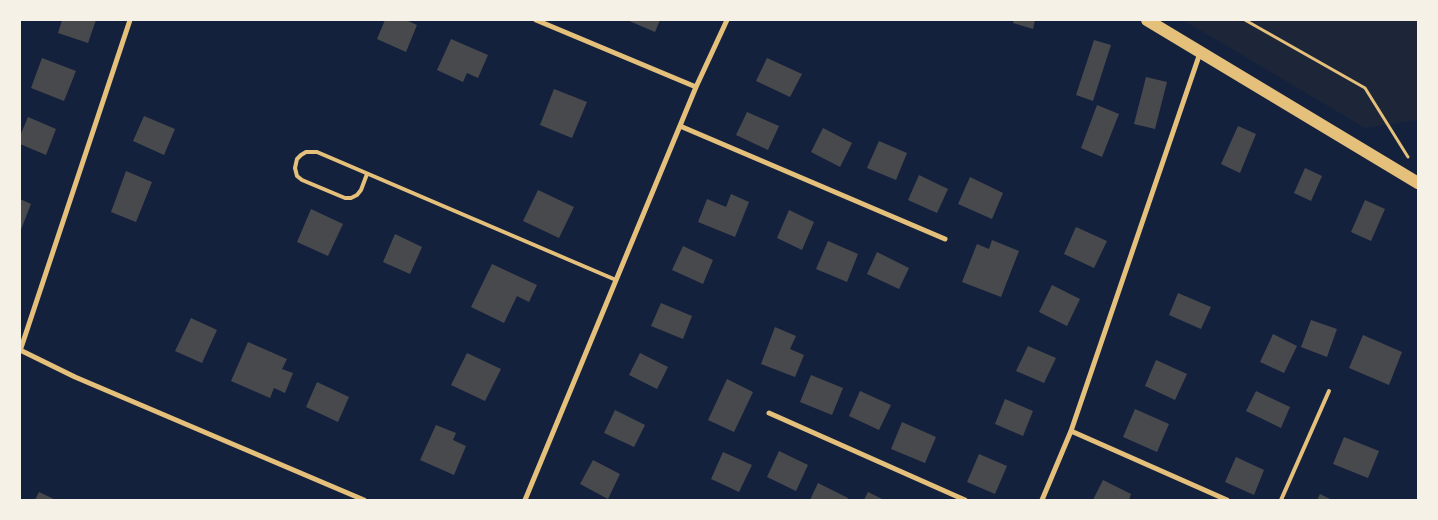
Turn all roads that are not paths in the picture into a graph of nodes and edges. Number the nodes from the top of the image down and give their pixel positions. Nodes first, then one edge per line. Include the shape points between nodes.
1 (130, 20) edge
2 (536, 20) edge
3 (727, 20) edge
4 (1147, 20) edge
5 (1200, 52) junction
6 (696, 87) junction
7 (680, 126) junction
8 (367, 174) junction
9 (1418, 183) edge
10 (945, 239) dead end
11 (616, 280) junction
12 (20, 350) edge
13 (1329, 391) dead end
14 (769, 413) dead end
15 (1071, 431) junction
16 (364, 500) edge
17 (525, 500) edge
18 (965, 500) edge
19 (1042, 500) edge
20 (1227, 500) edge
21 (1281, 500) edge

1 - 12 street
2 - 6 street
3 - 6 street
4 - 5 main road
5 - 9 main road
5 - 15 street
6 - 7 street
7 - 10 street
7 - 11 street
8 - 8 lane via 317,152 306,152 297,159 295,168 302,180 345,198 357,195
8 - 11 lane
11 - 17 street
12 - 16 street via 75,377
13 - 21 lane
14 - 18 street
15 - 19 street
15 - 20 street

